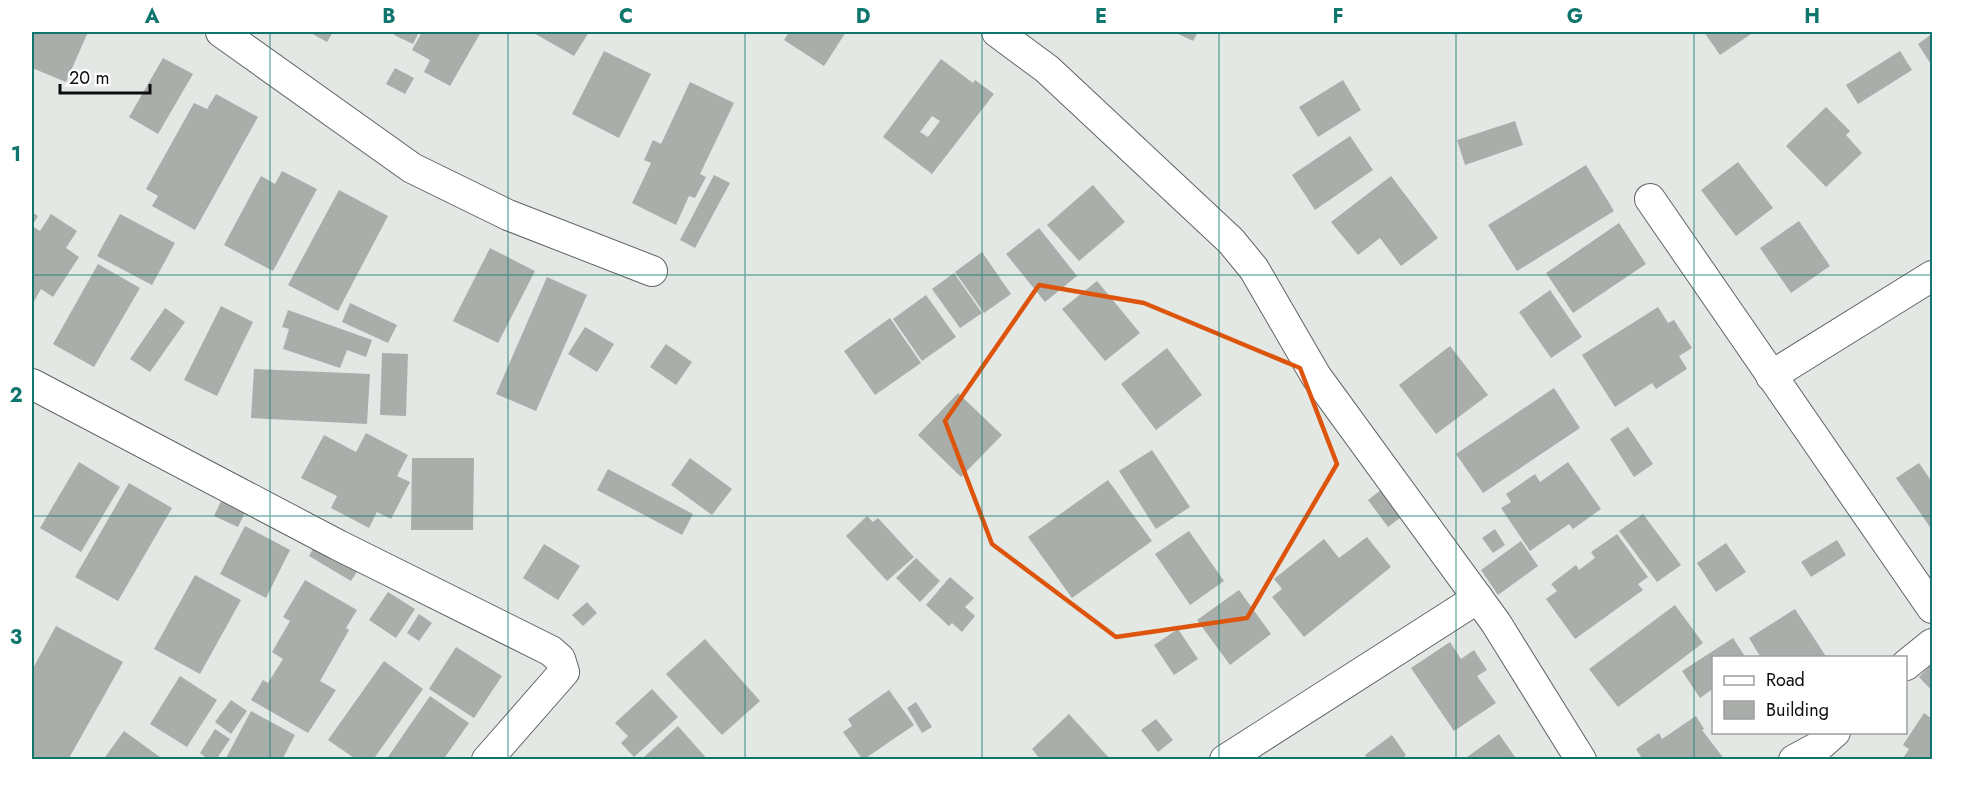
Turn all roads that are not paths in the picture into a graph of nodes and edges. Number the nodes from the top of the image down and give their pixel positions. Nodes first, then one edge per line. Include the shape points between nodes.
1 (221, 32) edge
2 (997, 32) edge
3 (1650, 199) dead end
4 (652, 271) dead end
5 (1932, 276) edge
6 (1771, 376) junction
7 (32, 384) edge
8 (1478, 598) junction
9 (1932, 608) edge
10 (1932, 644) edge
11 (1907, 663) edge
12 (1832, 734) edge
13 (487, 759) edge
14 (1225, 759) edge
15 (1581, 759) edge
16 (1794, 759) edge

1 - 4 street via 412,168 508,215
2 - 8 street via 1047,69 1231,241 1254,269 1316,376
3 - 6 street
5 - 6 street
6 - 9 street
7 - 13 street via 338,545 551,651 560,659 564,672
8 - 14 street
8 - 15 street
10 - 11 street
12 - 16 street via 1818,747

